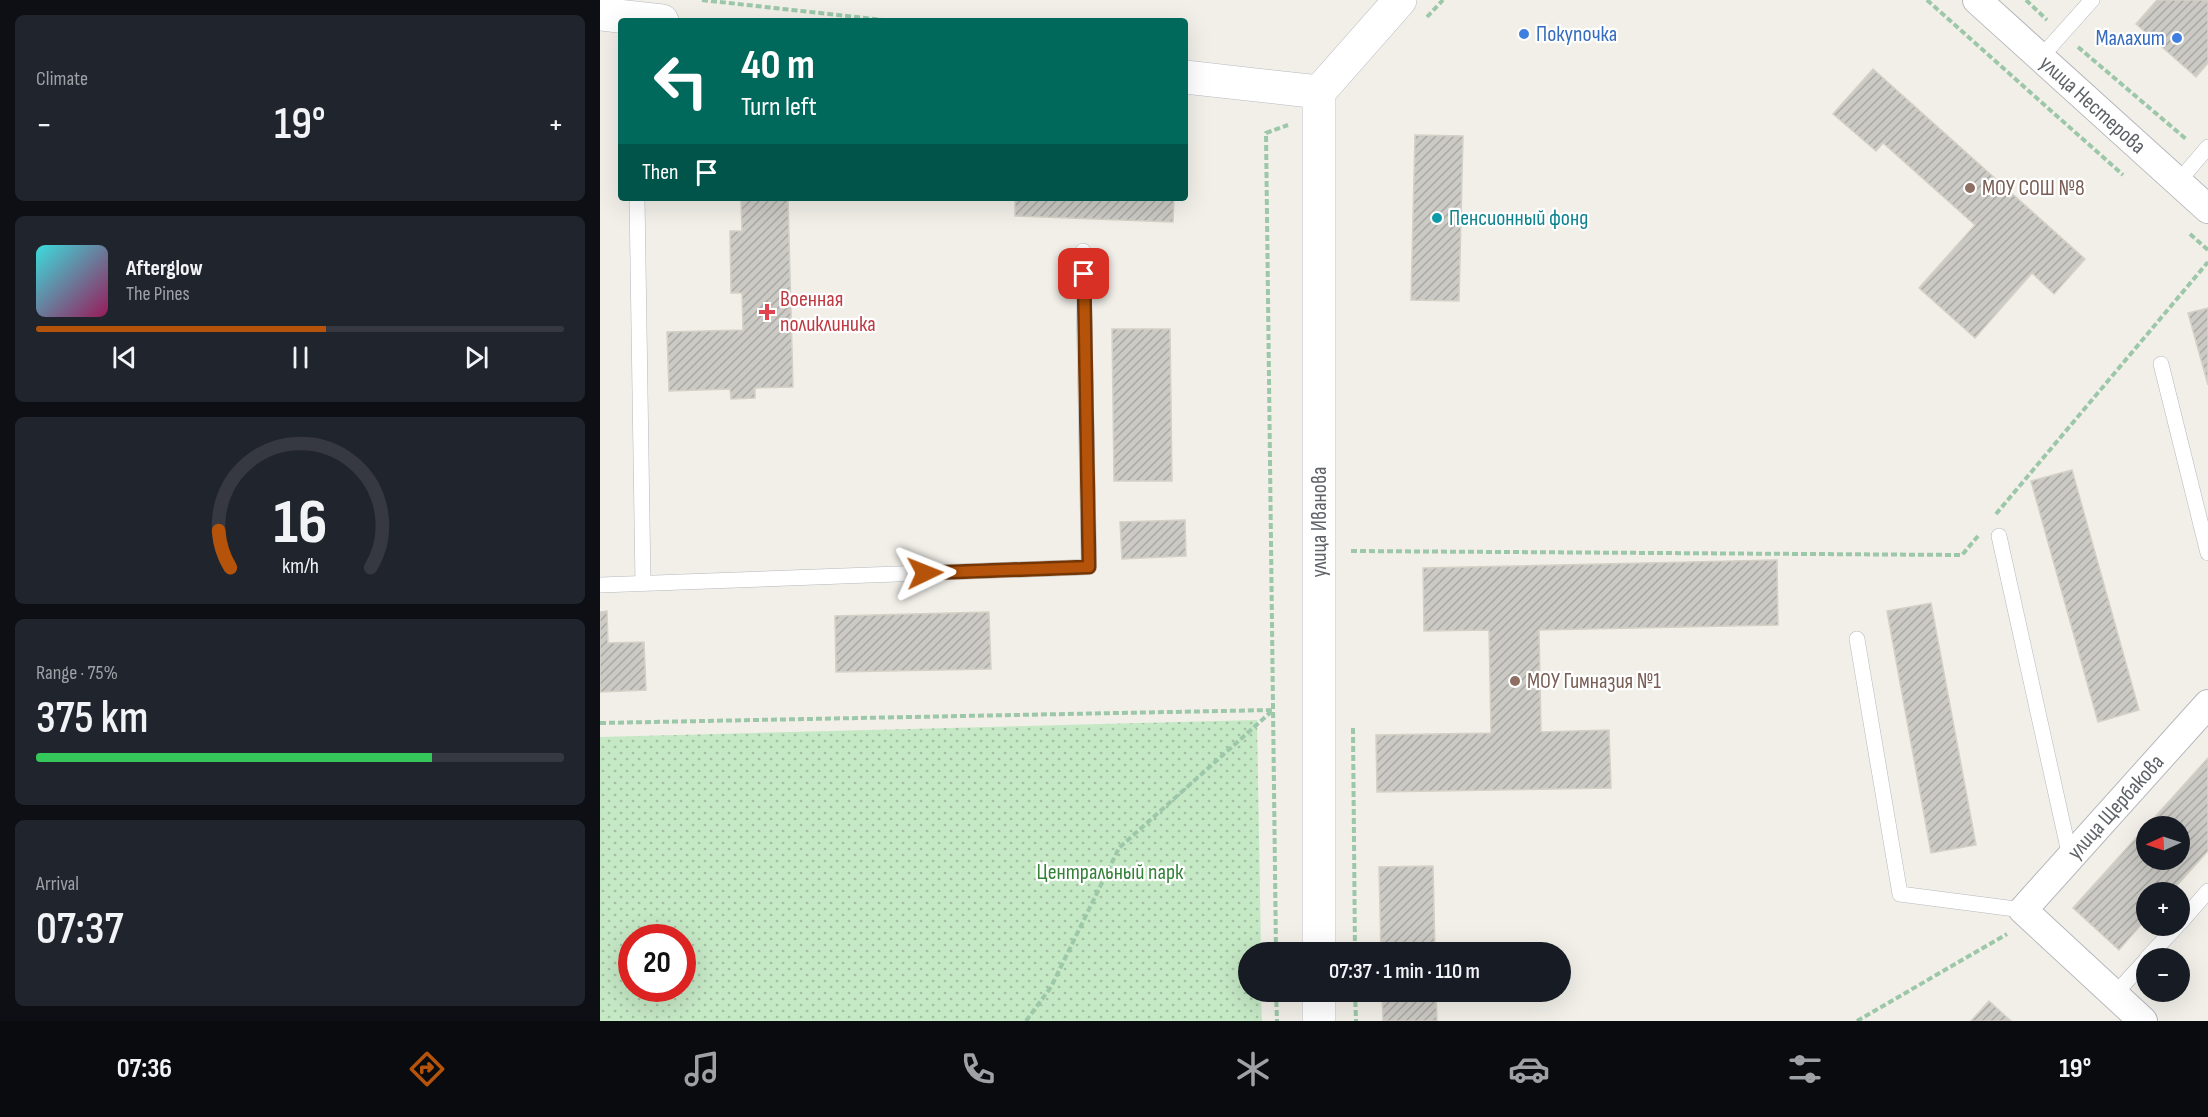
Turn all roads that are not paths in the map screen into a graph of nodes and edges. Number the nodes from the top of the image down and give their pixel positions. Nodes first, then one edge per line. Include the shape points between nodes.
1 (1977, 0) edge
2 (2092, 0) edge
3 (609, 10) edge
4 (1410, 13) edge
5 (648, 18) edge
6 (2041, 57) junction
7 (1188, 78) edge
8 (1319, 103) junction
9 (2205, 150) edge
10 (2178, 182) junction
11 (637, 201) edge
12 (2208, 209) edge
13 (1083, 251) dead end
14 (2161, 364) dead end
15 (1999, 536) dead end
16 (2208, 553) edge
17 (643, 584) junction
18 (600, 585) edge
19 (1857, 639) dead end
20 (2208, 704) edge
21 (2070, 857) junction
22 (2207, 894) edge
23 (2023, 910) junction
24 (2190, 912) edge
25 (2167, 936) edge
26 (1319, 942) edge
27 (2157, 948) edge
28 (2136, 971) edge
29 (2114, 995) junction
30 (1319, 1002) edge
31 (1319, 1021) edge
32 (2143, 1021) edge

1 - 6 street, улица Нестерова
2 - 6 lane
3 - 5 street
4 - 8 street
6 - 10 street, улица Нестерова
7 - 8 street
8 - 26 street, улица Иванова
9 - 10 lane
10 - 12 street, улица Нестерова
11 - 17 lane
13 - 17 lane via 1089,567
14 - 16 lane
15 - 21 lane
17 - 18 lane
19 - 23 lane via 1900,894
20 - 21 street, улица Щербакова
21 - 23 street, улица Щербакова
22 - 24 lane
23 - 29 street
25 - 27 lane
28 - 29 lane
29 - 32 street
30 - 31 street

